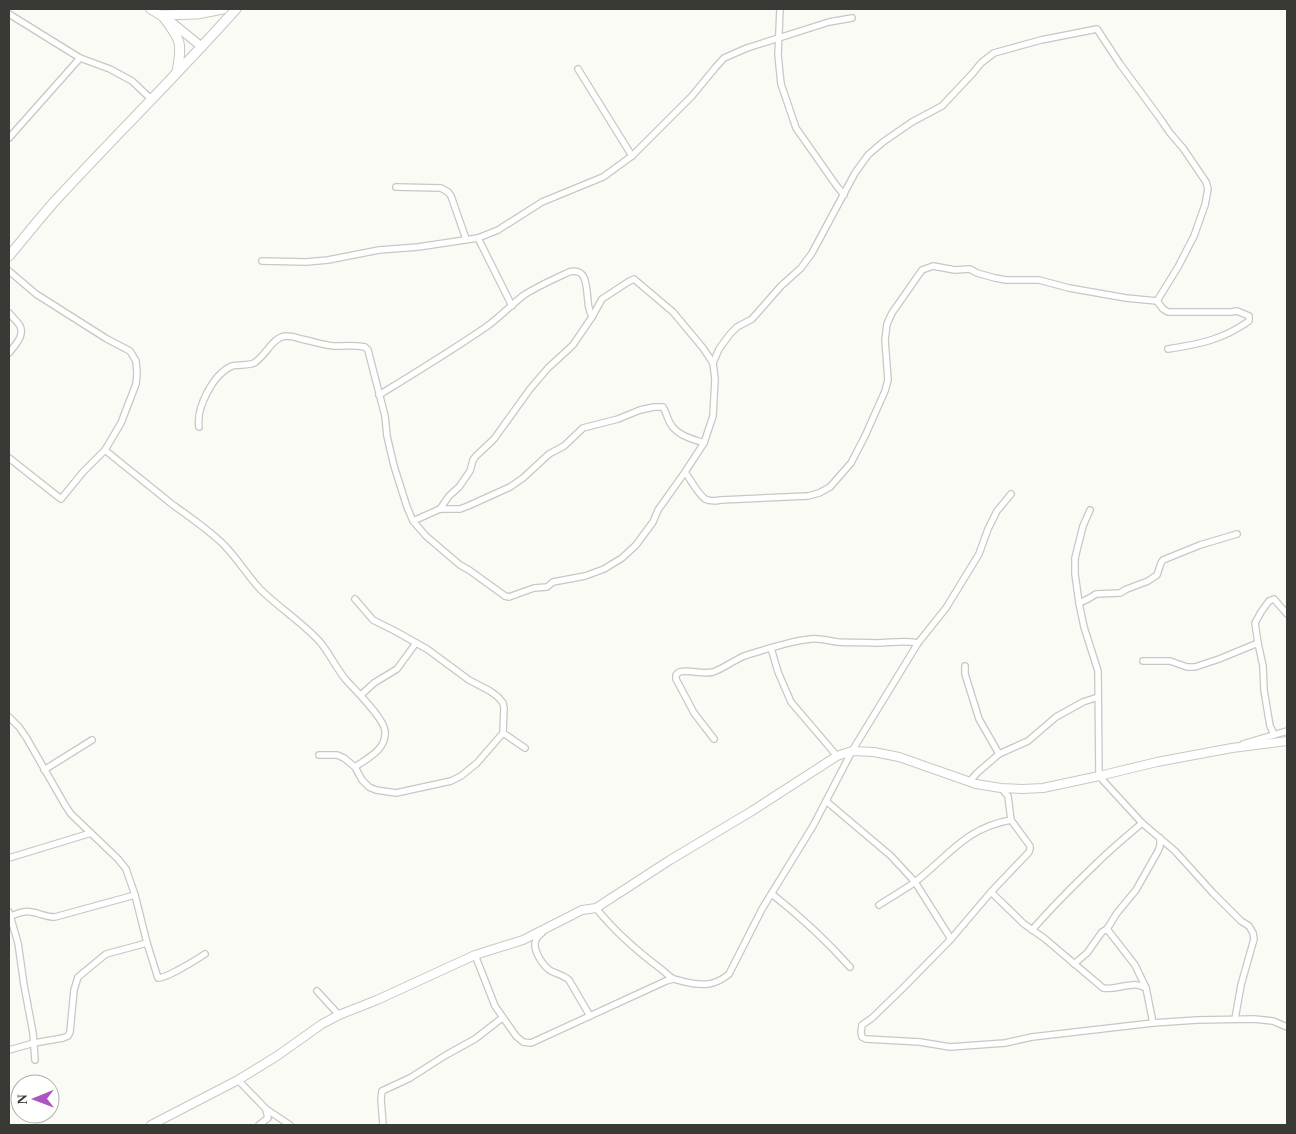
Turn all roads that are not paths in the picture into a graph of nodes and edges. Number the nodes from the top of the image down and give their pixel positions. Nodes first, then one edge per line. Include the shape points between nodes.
1 (150, 9) edge
2 (223, 9) edge
3 (236, 9) edge
4 (780, 9) edge
5 (9, 14) edge
6 (162, 15) junction
7 (852, 18) dead end
8 (778, 39) junction
9 (202, 47) junction
10 (80, 58) junction
11 (578, 69) dead end
12 (177, 73) junction
13 (151, 99) junction
14 (9, 138) edge
15 (632, 156) junction
16 (396, 187) dead end
17 (844, 194) junction
18 (478, 238) junction
19 (466, 239) junction
20 (9, 256) edge
21 (262, 261) dead end
22 (9, 271) edge
23 (1157, 301) junction
24 (512, 306) junction
25 (9, 313) edge
26 (592, 317) junction
27 (1168, 349) dead end
28 (9, 353) edge
29 (712, 363) junction
30 (379, 395) junction
31 (199, 427) dead end
32 (704, 443) junction
33 (105, 450) junction
34 (9, 458) edge
35 (685, 472) junction
36 (1011, 494) dead end
37 (440, 509) junction
38 (1090, 510) dead end
39 (413, 521) junction
40 (1237, 534) dead end
41 (355, 600) dead end
42 (1079, 603) junction
43 (1287, 614) edge
44 (416, 643) junction
45 (918, 643) junction
46 (1258, 643) junction
47 (771, 648) junction
48 (1143, 661) dead end
49 (965, 666) dead end
50 (361, 695) junction
51 (1098, 697) junction
52 (9, 717) edge
53 (1287, 731) edge
54 (502, 733) junction
55 (1274, 734) junction
56 (714, 739) dead end
57 (92, 740) dead end
58 (1287, 741) edge
59 (525, 748) dead end
60 (1232, 748) junction
61 (852, 751) junction
62 (999, 754) junction
63 (319, 755) dead end
64 (837, 756) junction
65 (355, 767) junction
66 (44, 770) junction
67 (1099, 776) junction
68 (970, 781) junction
69 (1001, 788) junction
70 (826, 800) junction
71 (1011, 820) junction
72 (1142, 823) junction
73 (90, 833) junction
74 (1160, 838) junction
75 (9, 858) edge
76 (915, 882) junction
77 (991, 892) junction
78 (772, 894) junction
79 (136, 896) junction
80 (879, 905) dead end
81 (596, 908) junction
82 (10, 914) edge
83 (550, 927) junction
84 (1107, 929) junction
85 (1032, 930) junction
86 (951, 939) junction
87 (147, 943) junction
88 (206, 954) dead end
89 (475, 955) junction
90 (1074, 964) junction
91 (850, 967) dead end
92 (673, 979) junction
93 (1146, 988) junction
94 (317, 990) dead end
95 (339, 1015) junction
96 (590, 1016) junction
97 (502, 1018) junction
98 (1235, 1019) junction
99 (1153, 1023) junction
100 (1287, 1026) edge
101 (34, 1043) junction
102 (9, 1050) edge
103 (35, 1060) dead end
104 (238, 1080) junction
105 (266, 1109) junction
106 (152, 1125) edge
107 (259, 1125) edge
108 (290, 1125) edge
109 (383, 1125) edge

1 - 6 street
2 - 6 main road
3 - 9 main road
4 - 8 street
5 - 10 street
6 - 9 street
6 - 12 main road via 180,44
7 - 8 street
8 - 15 street via 724,58 692,96
8 - 17 street via 781,84 796,128
9 - 12 main road
10 - 13 street via 132,81
10 - 14 street
11 - 15 street
12 - 13 main road
13 - 20 main road via 54,202
15 - 18 street via 602,178 542,202 498,230
16 - 19 street via 441,188 448,192
17 - 23 street via 868,155 912,122 942,106 994,53 1097,29 1183,148 1208,189 1194,236
17 - 29 street via 801,268 752,319 730,334
18 - 19 street
18 - 24 street
19 - 21 street via 328,260
22 - 33 street via 36,294 130,352 136,361 136,384 121,424
23 - 27 street via 1168,312 1237,310 1249,316 1249,321 1237,330 1216,340
23 - 35 street via 1069,288 1039,280 994,278 970,269 928,267 922,270 887,324 888,380 885,391 851,463 830,487 808,496 711,501 705,499
24 - 26 street via 534,289 574,271 584,277
24 - 30 street via 463,343
25 - 28 street via 21,327 20,339
26 - 29 street via 602,299 634,279 673,312
26 - 37 street via 573,345 548,368 494,439 476,456 470,471
29 - 32 street via 715,379 713,416
30 - 31 street via 365,348 332,346 283,336 253,363 234,365 218,376 202,406
30 - 39 street via 394,466
32 - 35 street
32 - 37 street via 675,429 662,407 640,410 583,428 510,487 460,509
33 - 34 street via 61,499
33 - 50 street via 223,544 259,587 320,643
35 - 39 street via 653,522 622,558 585,576 553,582 547,587 509,597 460,565
36 - 45 street via 998,511 979,554 946,608
37 - 39 street
38 - 42 street via 1075,558
40 - 42 street via 1163,560 1157,575 1148,581 1120,593 1096,594
41 - 44 street via 373,620
42 - 51 street via 1098,671
43 - 46 street via 1274,599 1269,601 1255,623
44 - 50 street via 397,669
44 - 54 street via 500,700 504,708
45 - 47 street via 811,639
45 - 61 street
46 - 48 street via 1196,667 1170,661
46 - 55 street via 1270,726
47 - 56 street via 745,656 713,672 684,670 676,676 694,712
47 - 64 street via 791,702
49 - 62 street via 979,719
50 - 65 street via 385,731 380,748
51 - 62 street via 1056,717 1028,742
51 - 67 street
52 - 66 street via 26,737
53 - 55 street
54 - 59 street
54 - 65 street via 477,763 446,783 388,793 369,787
55 - 60 street
57 - 66 street
58 - 60 street
60 - 67 street
61 - 64 street
61 - 68 street via 899,757
61 - 70 street
62 - 68 street
63 - 65 street via 337,755
64 - 81 street
66 - 73 street via 71,814
67 - 69 street via 1043,788
67 - 72 street
68 - 69 street
69 - 71 street via 1008,796
70 - 76 street via 891,856
70 - 78 street
71 - 76 street via 996,822 967,836
71 - 77 street via 1030,849
72 - 74 street
72 - 85 street via 1098,861
73 - 75 street
73 - 79 street via 118,859
74 - 84 street via 1158,851 1136,890
74 - 98 street via 1253,933
76 - 80 street
76 - 86 street
77 - 85 street
77 - 86 street
78 - 91 street via 824,939
78 - 92 street via 729,974 706,985
79 - 82 street via 50,917 26,911
79 - 87 street
81 - 83 street via 582,910
81 - 92 street via 625,940
82 - 101 street via 18,943
83 - 89 street via 523,940
83 - 96 street via 539,934 536,950 546,967 569,980
84 - 90 street
84 - 93 street via 1135,965
85 - 90 street
86 - 99 street via 862,1025 862,1037 950,1047 982,1046
87 - 88 street via 158,978
87 - 101 street via 106,954 83,972 74,990 68,1036
89 - 95 street
89 - 97 street via 494,1006
90 - 93 street via 1103,988 1137,985
92 - 96 street
93 - 99 street
94 - 95 street
95 - 104 street
96 - 97 street via 531,1043 522,1042
97 - 109 street via 475,1039 382,1091
98 - 99 street
98 - 100 street via 1273,1020
101 - 102 street
101 - 103 street
104 - 105 street
104 - 106 street
105 - 107 street via 268,1118
105 - 108 street

